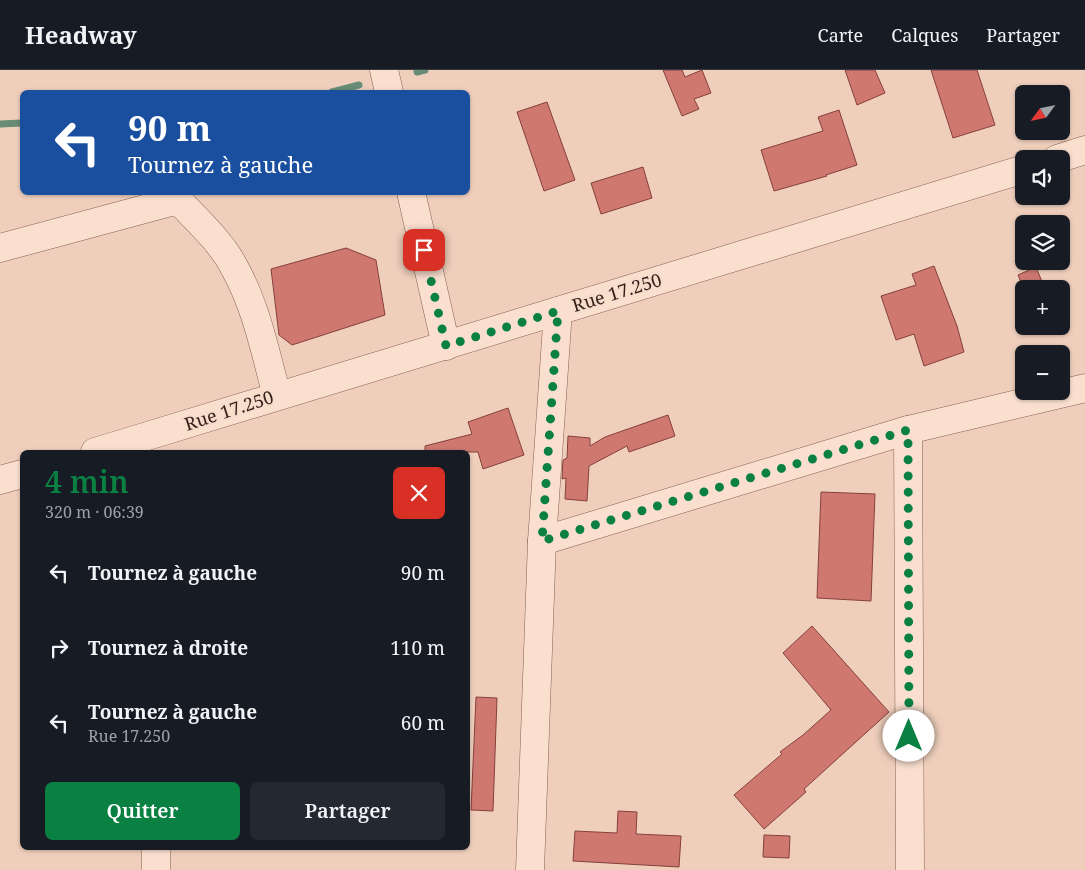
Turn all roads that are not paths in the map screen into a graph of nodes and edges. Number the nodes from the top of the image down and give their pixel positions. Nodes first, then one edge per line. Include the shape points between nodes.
1 (384, 70) edge
2 (389, 90) edge
3 (1085, 150) edge
4 (1070, 155) edge
5 (1015, 172) edge
6 (412, 195) edge
7 (0, 248) edge
8 (558, 311) junction
9 (446, 346) junction
10 (1085, 388) edge
11 (277, 396) junction
12 (908, 430) junction
13 (161, 443) edge
14 (110, 450) edge
15 (20, 475) edge
16 (0, 480) edge
17 (542, 541) junction
18 (156, 850) edge
19 (156, 870) edge
20 (530, 870) edge
21 (910, 870) edge

1 - 2 street
3 - 4 street
5 - 8 street, Rue 17.250
6 - 9 street
7 - 11 street via 178,200 233,263 250,299
8 - 9 street, Rue 17.250
8 - 17 street
9 - 11 street, Rue 17.250
10 - 12 street
11 - 13 street, Rue 17.250
12 - 17 street
12 - 21 street
13 - 14 street, Rue 17.250
15 - 16 street
17 - 20 street
18 - 19 street

